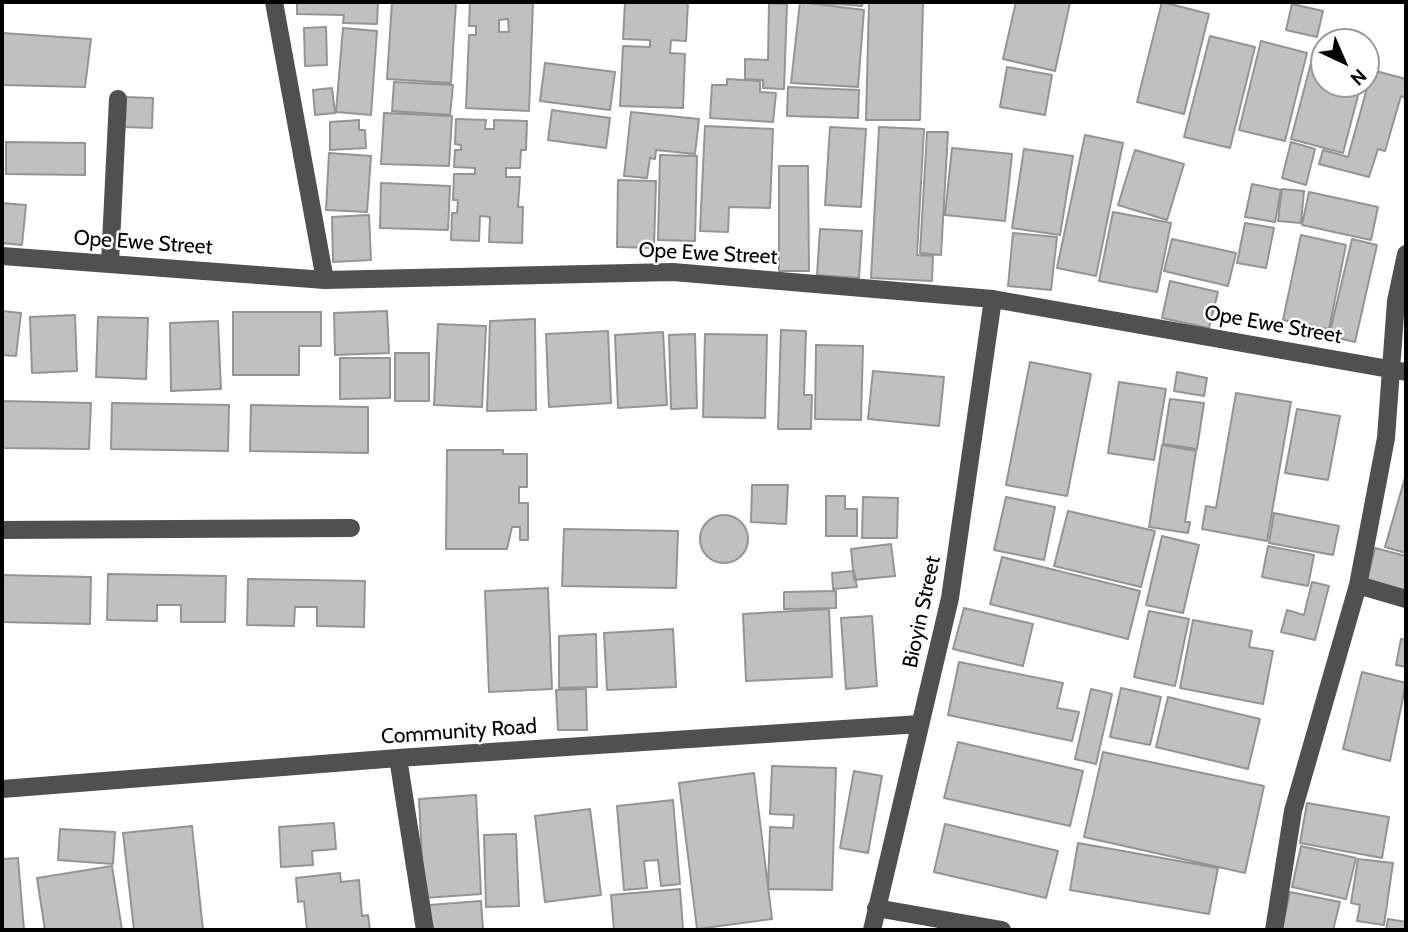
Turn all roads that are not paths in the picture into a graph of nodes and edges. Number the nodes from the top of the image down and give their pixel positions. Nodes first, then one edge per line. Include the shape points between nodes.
1 (274, 2) edge
2 (118, 99) dead end
3 (1406, 254) edge
4 (2, 256) edge
5 (110, 263) junction
6 (325, 280) junction
7 (993, 299) junction
8 (1400, 370) edge
9 (351, 528) dead end
10 (2, 530) edge
11 (1358, 585) junction
12 (1406, 599) edge
13 (920, 724) junction
14 (398, 758) junction
15 (2, 789) edge
16 (876, 908) junction
17 (425, 930) edge
18 (872, 930) edge
19 (1002, 930) edge
20 (1274, 930) edge

1 - 6 street
2 - 5 street
3 - 8 street via 1396,301
4 - 5 street, Ope Ewe Street
5 - 6 street, Ope Ewe Street
6 - 7 street, Ope Ewe Street via 673,272
7 - 8 street, Ope Ewe Street
7 - 13 street, Bioyin Street via 950,598
8 - 11 street
9 - 10 street
11 - 12 street
11 - 20 street via 1293,810
13 - 14 street, Community Road
13 - 16 street, Bioyin Street
14 - 15 street, Community Road
14 - 17 street
16 - 18 street, Bioyin Street
16 - 19 street

